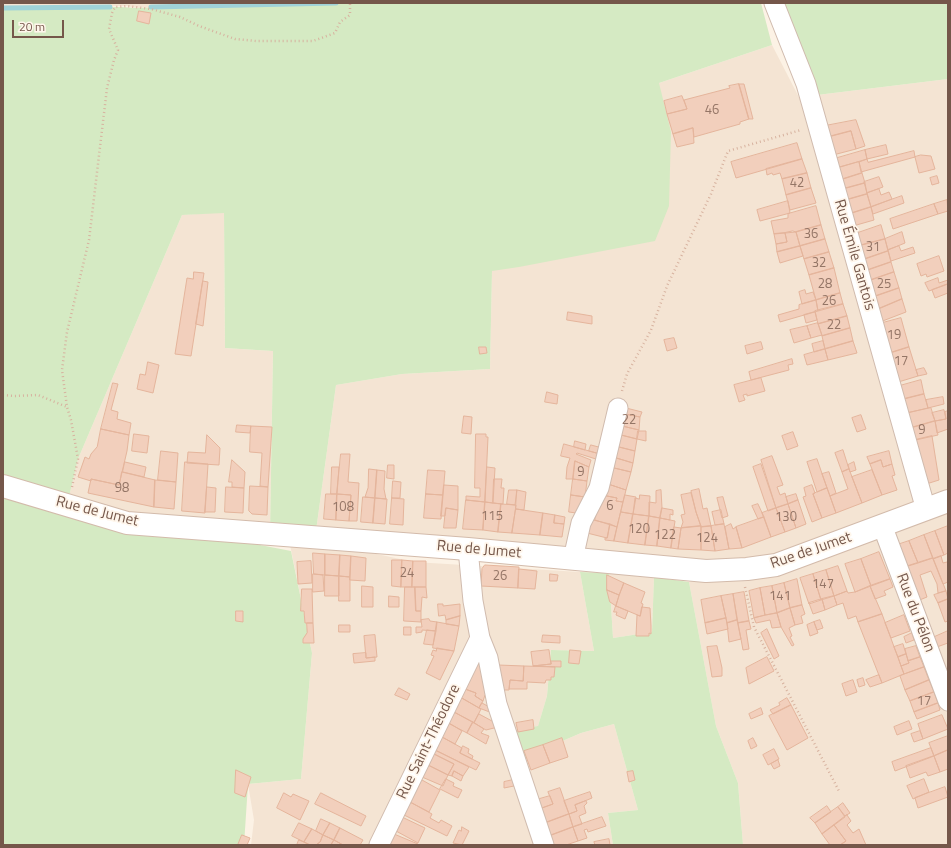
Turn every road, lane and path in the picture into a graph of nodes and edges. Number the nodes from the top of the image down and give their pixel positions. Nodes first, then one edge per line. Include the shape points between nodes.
1 (350, 3) edge
2 (774, 3) edge
3 (119, 5) edge
4 (817, 125) junction
5 (3, 395) edge
6 (67, 407) junction
7 (618, 408) joint
8 (3, 486) edge
9 (948, 501) edge
10 (67, 505) junction
11 (926, 510) junction
12 (882, 525) junction
13 (468, 549) junction
14 (573, 559) junction
15 (741, 569) junction
16 (480, 638) junction
17 (948, 701) edge
18 (840, 793) dead end
19 (379, 845) edge
20 (544, 845) edge

1 - 3 path via 350,15 340,22 335,33 313,41 256,41 235,38 180,17 151,9
2 - 4 street, Rue Émile Gantois via 806,84
3 - 6 path via 112,13 109,29 118,50 107,88 89,240 67,332 62,370
4 - 7 path via 728,151 711,194 667,286 651,330 627,374
4 - 11 street, Rue Émile Gantois
5 - 6 path via 38,395
6 - 10 path via 78,459
7 - 14 street via 599,488 581,523
8 - 10 street, Rue de Jumet
9 - 11 street, Rue de Jumet
10 - 13 street, Rue de Jumet via 127,523
11 - 12 street, Rue de Jumet
12 - 15 street, Rue de Jumet via 776,565
12 - 17 street, Rue du Pélon
13 - 14 street, Rue de Jumet
13 - 16 street
14 - 15 street, Rue de Jumet via 706,570
15 - 18 path via 754,627
16 - 19 street, Rue Saint-Théodore
16 - 20 street via 488,658 497,704

